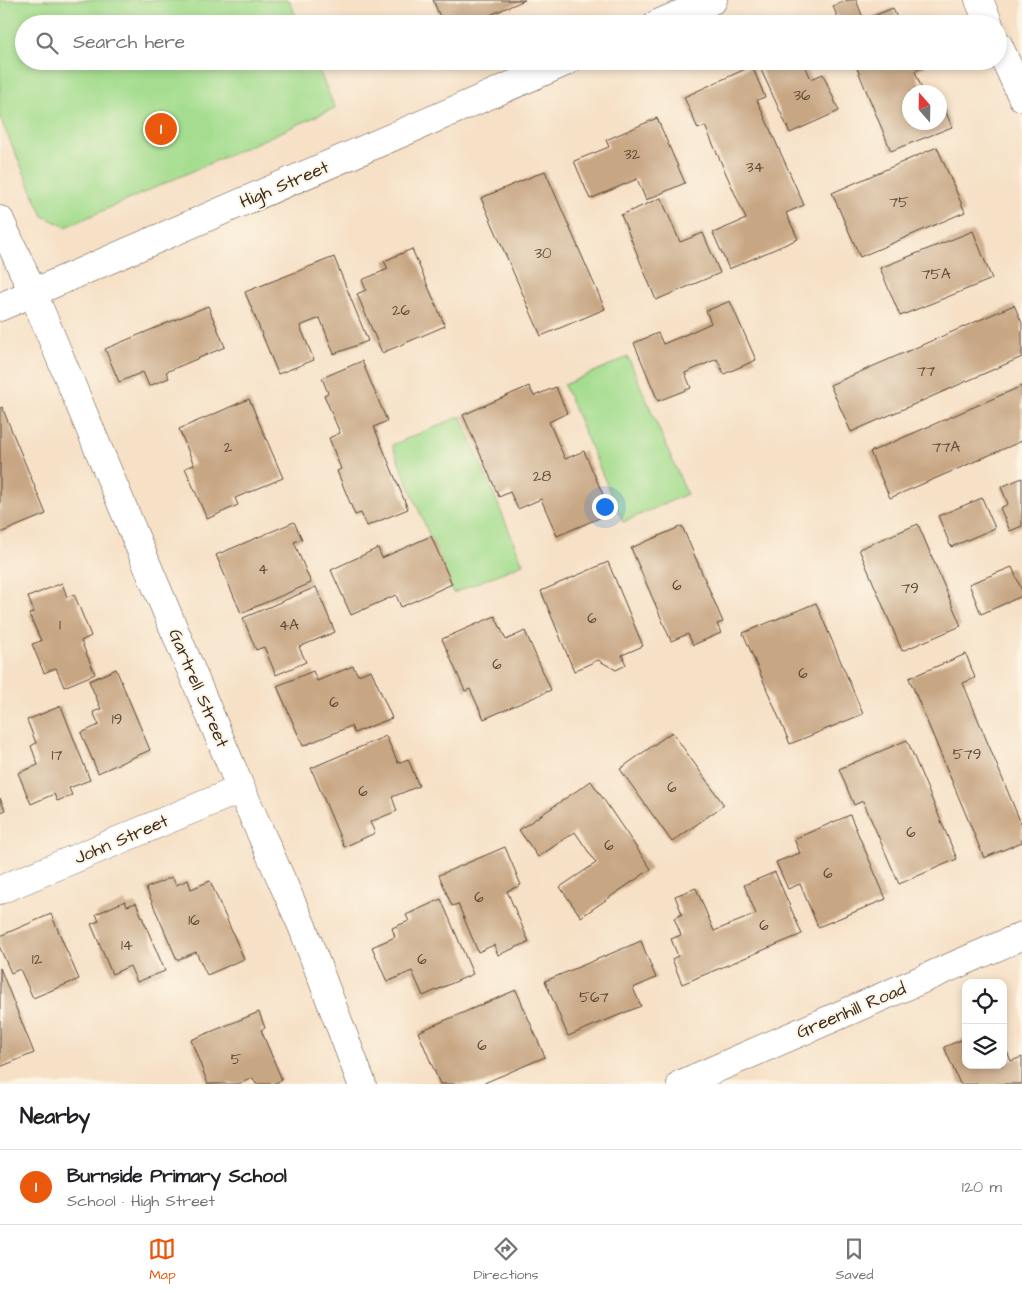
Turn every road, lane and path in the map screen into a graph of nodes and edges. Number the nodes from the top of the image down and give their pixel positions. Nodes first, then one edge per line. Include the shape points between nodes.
1 (713, 0) edge
2 (979, 0) edge
3 (678, 15) edge
4 (985, 15) edge
5 (1007, 64) edge
6 (547, 70) edge
7 (1022, 97) edge
8 (0, 220) edge
9 (33, 293) junction
10 (0, 306) edge
11 (241, 788) junction
12 (0, 890) edge
13 (1022, 936) edge
14 (362, 1084) edge
15 (681, 1084) edge

1 - 3 street
2 - 4 street
5 - 7 street
6 - 9 street, High Street
8 - 9 street, Gartrell Street
9 - 10 street, High Street
9 - 11 street, Gartrell Street
11 - 12 street, John Street
11 - 14 street, Gartrell Street via 302,926
13 - 15 street, Greenhill Road

